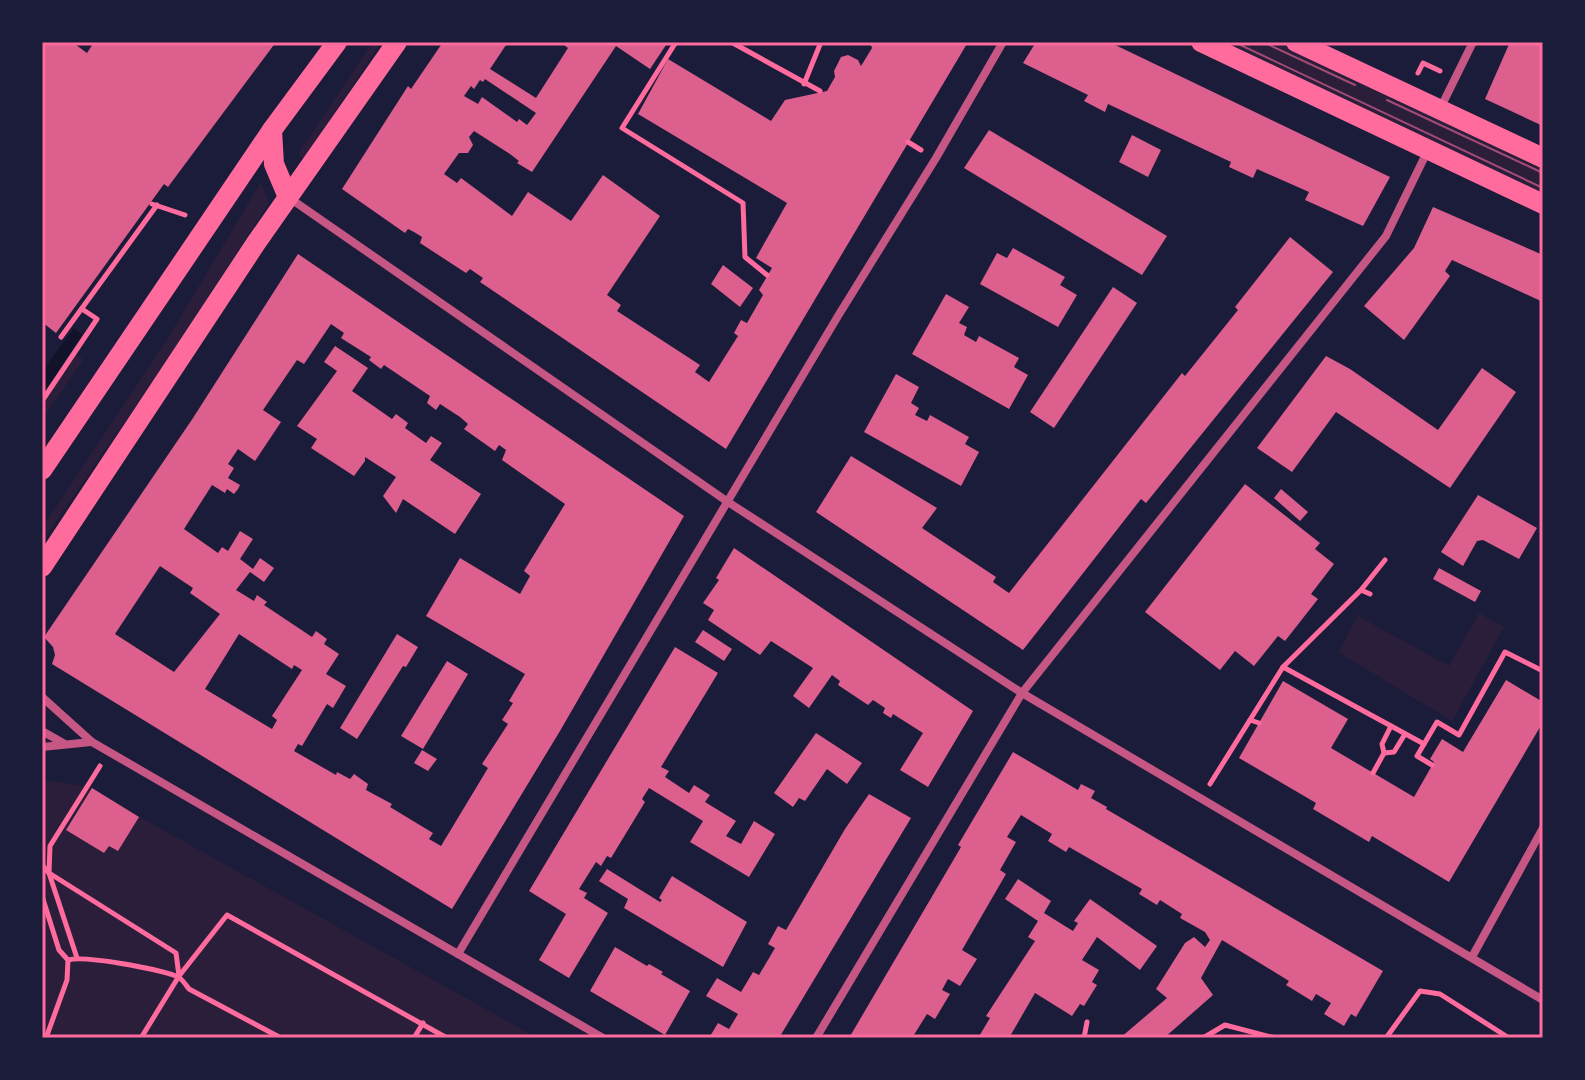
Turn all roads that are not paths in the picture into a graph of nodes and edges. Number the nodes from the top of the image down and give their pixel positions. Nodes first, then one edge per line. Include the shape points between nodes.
1 (337, 42) edge
2 (397, 42) edge
3 (1003, 42) edge
4 (1201, 42) edge
5 (1296, 42) edge
6 (1473, 42) edge
7 (1440, 109) junction
8 (272, 130) junction
9 (1429, 149) junction
10 (1543, 158) edge
11 (288, 197) junction
12 (1543, 204) edge
13 (42, 470) edge
14 (728, 502) junction
15 (42, 567) edge
16 (1022, 693) junction
17 (42, 697) edge
18 (42, 731) edge
19 (92, 742) junction
20 (63, 743) junction
21 (42, 747) edge
22 (1543, 828) edge
23 (458, 954) junction
24 (1472, 957) junction
25 (1543, 1000) edge
26 (603, 1038) edge
27 (816, 1038) edge

1 - 8 main road
2 - 11 main road
3 - 14 street
4 - 9 main road
5 - 7 main road
6 - 7 street
7 - 10 main road
8 - 11 main road via 274,164
8 - 13 main road
9 - 12 main road
9 - 16 street via 1386,236
11 - 14 street
11 - 15 main road
14 - 16 street
14 - 23 street
16 - 24 street
16 - 27 street
17 - 19 street
18 - 20 street
19 - 20 street
19 - 23 street
20 - 21 street
22 - 24 street
23 - 26 street
24 - 25 street

